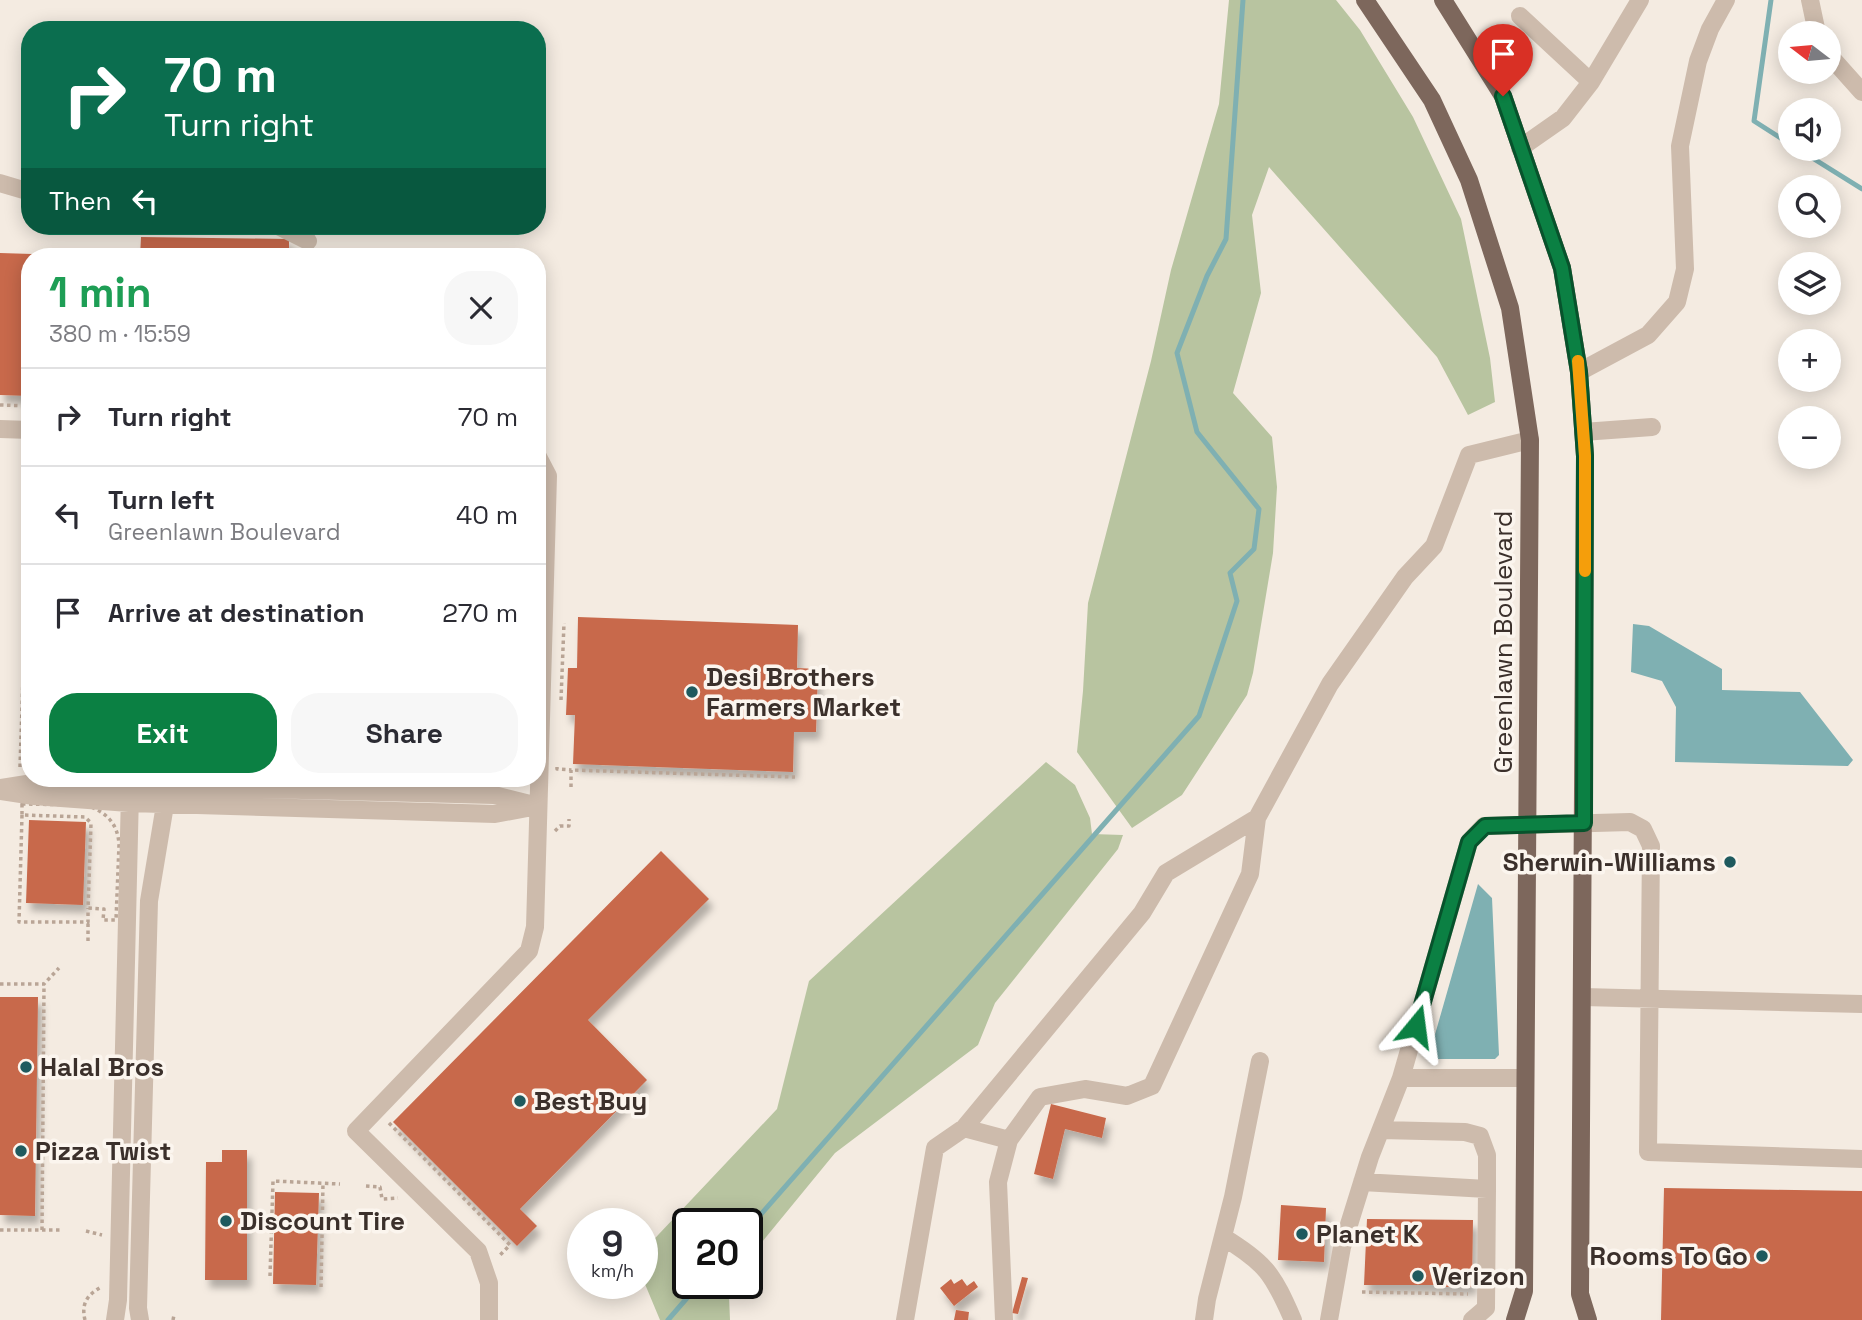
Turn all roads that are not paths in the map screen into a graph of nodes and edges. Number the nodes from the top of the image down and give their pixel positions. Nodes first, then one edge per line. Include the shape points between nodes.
1 (1365, 0) edge
2 (1443, 0) edge
3 (1640, 0) edge
4 (1726, 0) edge
5 (1810, 0) edge
6 (1520, 16) dead end
7 (1814, 21) edge
8 (1841, 68) edge
9 (1591, 82) junction
10 (1862, 92) edge
11 (1520, 148) junction
12 (0, 183) edge
13 (21, 189) edge
14 (296, 235) edge
15 (308, 241) dead end
16 (1579, 372) junction
17 (1652, 427) dead end
18 (0, 429) edge
19 (21, 430) edge
20 (1583, 432) junction
21 (1530, 440) junction
22 (546, 472) edge
23 (546, 542) edge
24 (21, 786) edge
25 (131, 787) edge
26 (164, 787) edge
27 (291, 787) edge
28 (539, 787) edge
29 (0, 790) edge
30 (129, 803) junction
31 (165, 804) junction
32 (538, 806) junction
33 (1256, 818) junction
34 (1529, 823) junction
35 (1584, 823) junction
36 (1583, 997) junction
37 (1648, 1000) junction
38 (1862, 1004) edge
39 (1260, 1061) dead end
40 (1401, 1078) junction
41 (1525, 1078) junction
42 (964, 1128) junction
43 (1381, 1129) junction
44 (1009, 1140) junction
45 (1862, 1159) edge
46 (1362, 1182) junction
47 (1487, 1189) junction
48 (1223, 1237) junction
49 (115, 1320) edge
50 (140, 1320) edge
51 (489, 1320) edge
52 (905, 1320) edge
53 (1004, 1320) edge
54 (1204, 1320) edge
55 (1293, 1320) edge
56 (1329, 1320) edge
57 (1472, 1320) edge
58 (1515, 1320) edge
59 (1588, 1320) edge

1 - 21 main road, Greenlawn Boulevard via 1432,100 1469,180 1510,308
2 - 11 main road via 1503,96
3 - 9 lane
4 - 16 lane via 1698,61 1680,146 1685,269 1677,302 1648,335
5 - 7 lane
6 - 9 lane
8 - 10 lane
9 - 11 lane via 1563,118
11 - 16 main road via 1562,268
12 - 13 lane
14 - 15 lane
16 - 20 main road
17 - 20 lane
18 - 19 lane
20 - 35 main road
21 - 33 lane via 1469,455 1434,546 1405,578 1329,684
21 - 34 main road, Greenlawn Boulevard
22 - 23 lane
24 - 29 lane
25 - 30 lane
26 - 31 lane
27 - 32 lane via 494,795
28 - 32 lane
29 - 30 lane
30 - 31 lane
30 - 49 lane
31 - 32 lane via 495,814
31 - 50 lane via 149,901
32 - 51 lane via 535,927 529,951 356,1131 478,1251 489,1283
33 - 42 lane via 1166,873 1142,913
33 - 44 lane via 1250,874 1152,1086 1127,1096 1085,1089 1040,1097
34 - 35 lane
34 - 40 lane via 1485,826 1469,842
34 - 41 main road, Greenlawn Boulevard
35 - 36 main road
35 - 37 lane via 1630,822 1643,829 1651,846
36 - 37 lane
36 - 59 main road via 1580,1294
37 - 38 lane
37 - 45 lane via 1648,1152
39 - 48 lane
40 - 41 lane
40 - 43 lane
41 - 58 main road, Greenlawn Boulevard via 1524,1291
42 - 44 lane
42 - 52 lane via 935,1148
43 - 46 lane
43 - 47 lane via 1480,1136 1487,1155
44 - 53 lane via 998,1182
46 - 47 lane
46 - 56 lane via 1342,1247
47 - 57 lane via 1486,1308
48 - 54 lane
48 - 55 lane via 1254,1256 1277,1282

